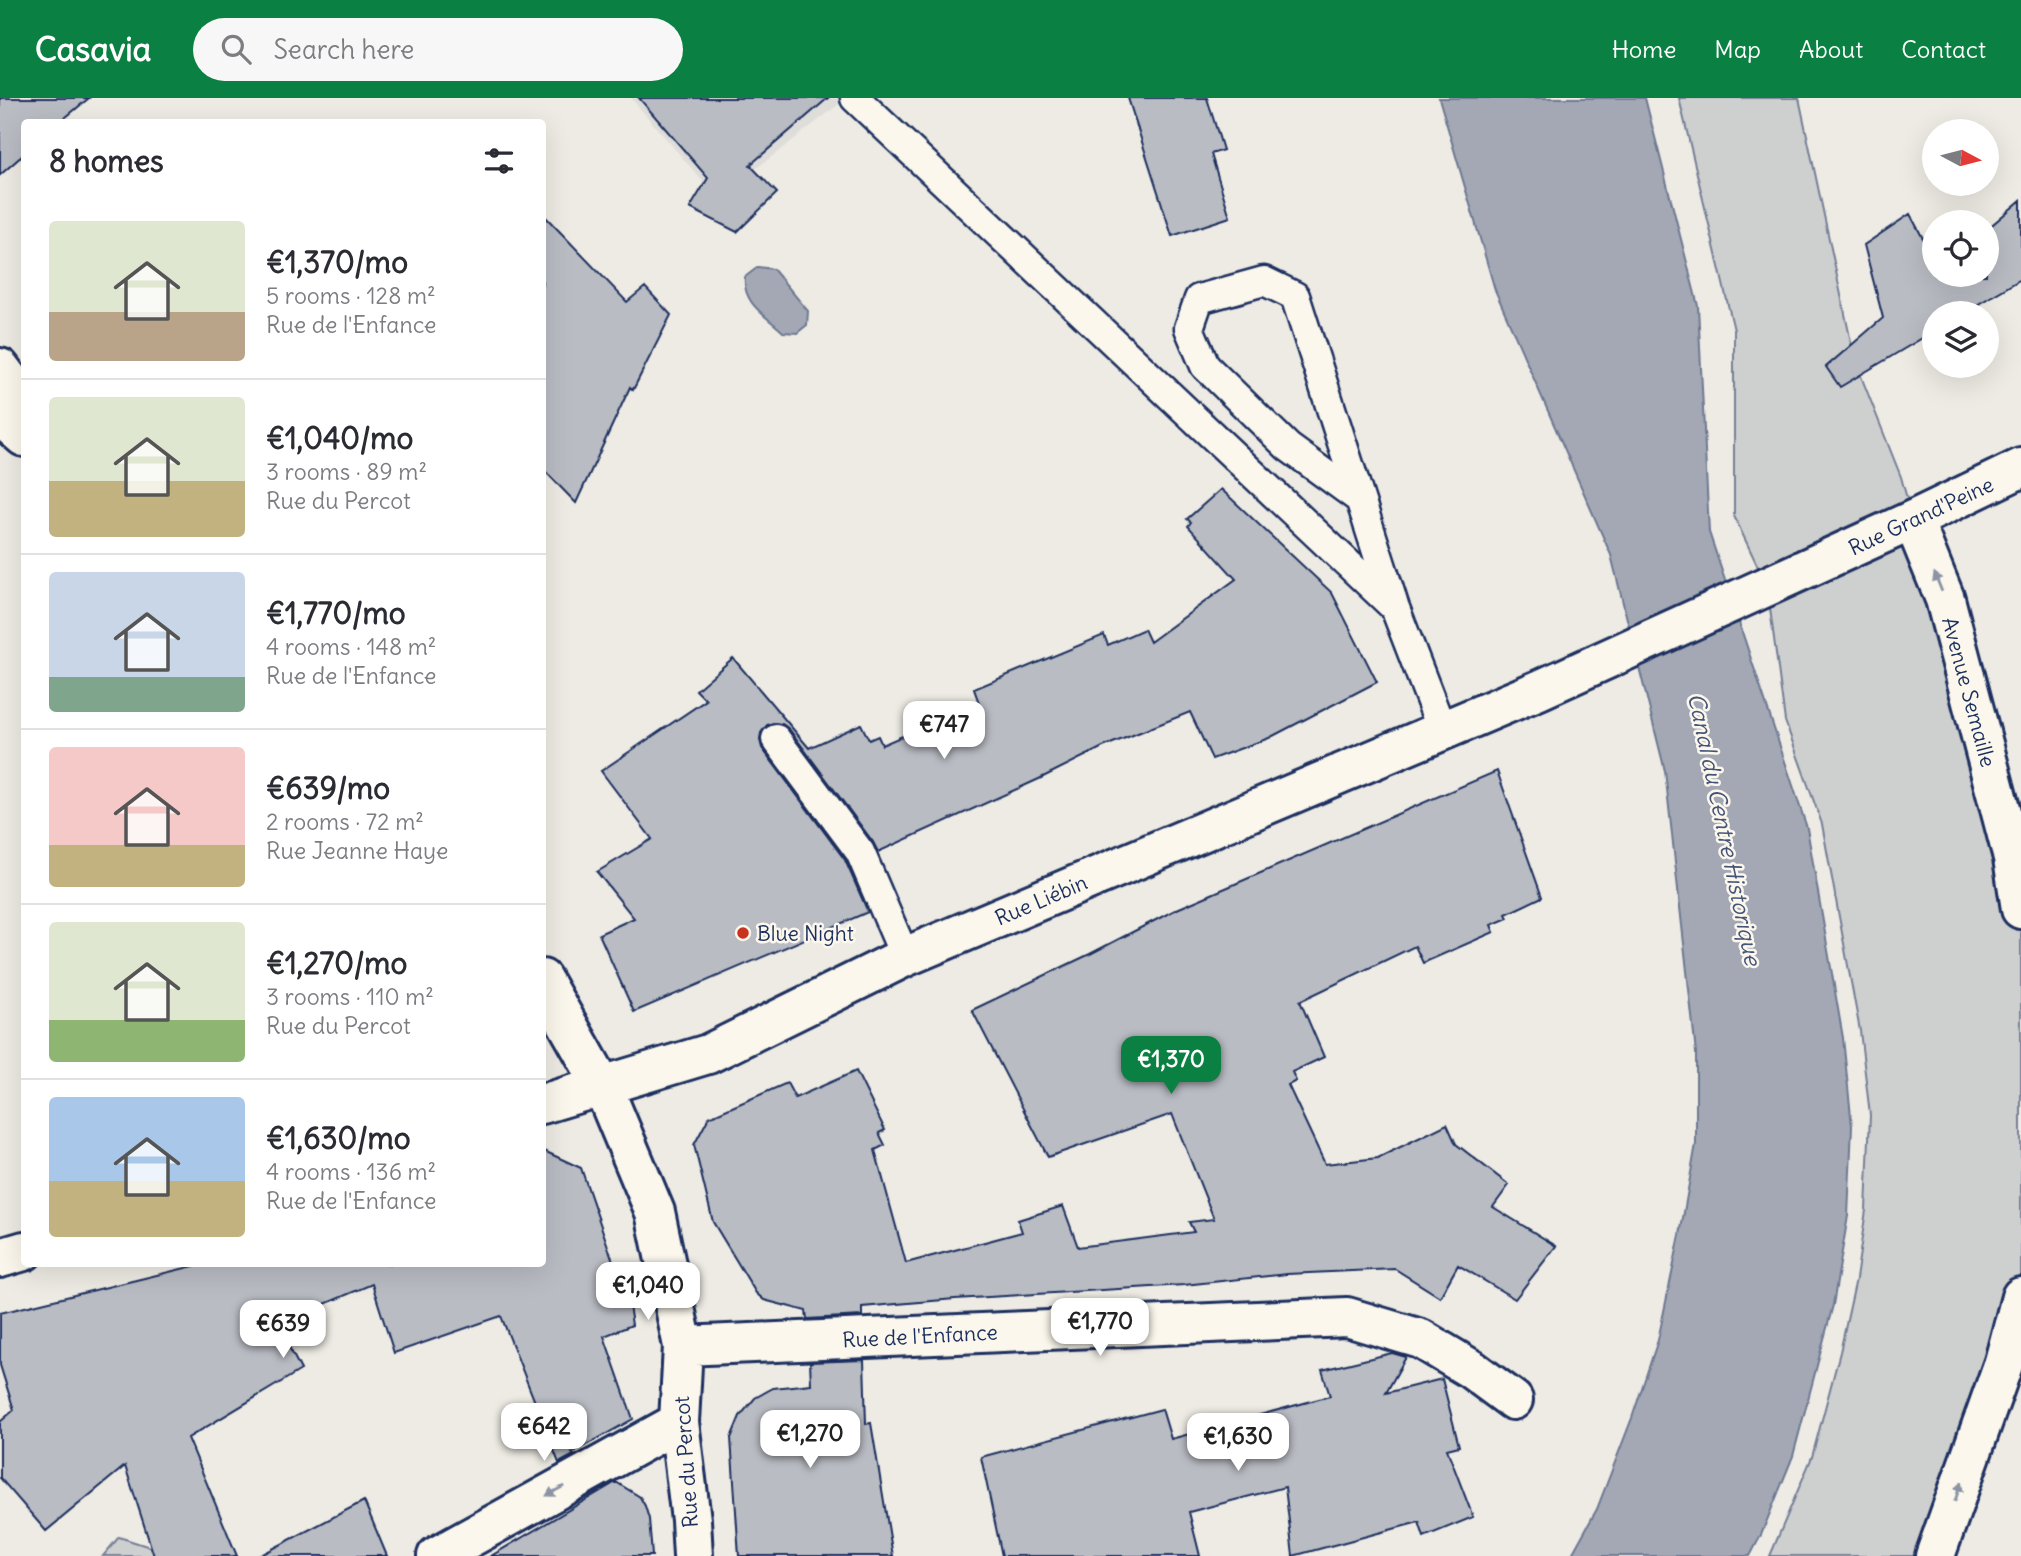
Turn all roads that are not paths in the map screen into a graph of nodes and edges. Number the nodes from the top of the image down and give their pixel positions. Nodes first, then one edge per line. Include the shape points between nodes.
1 (855, 98) edge
2 (0, 368) edge
3 (21, 396) edge
4 (0, 416) edge
5 (21, 434) edge
6 (2021, 468) edge
7 (1358, 498) junction
8 (1913, 520) junction
9 (1395, 607) junction
10 (1539, 690) joint
11 (1442, 730) junction
12 (776, 739) dead end
13 (2011, 811) edge
14 (2021, 909) edge
15 (905, 957) junction
16 (546, 986) edge
17 (603, 1087) junction
18 (546, 1103) edge
19 (21, 1252) edge
20 (0, 1258) edge
21 (2021, 1297) edge
22 (683, 1346) junction
23 (1513, 1400) dead end
24 (679, 1423) junction
25 (437, 1556) edge
26 (693, 1556) edge
27 (1935, 1556) edge

1 - 9 lane
2 - 3 street
4 - 5 street
6 - 8 street, Rue Grand'Peine
7 - 7 lane via 1288,447 1205,366 1189,328 1199,299 1264,281 1295,296
7 - 9 lane
8 - 10 street, Rue Grand'Peine
13 -> 8 street, Avenue Semaille via 1945,599
9 - 11 lane
10 - 11 street, Rue Liébin
11 - 15 street, Rue Liébin
12 - 15 lane via 860,852
13 - 14 street, Avenue Semaille
15 - 17 street, Rue Liébin via 708,1054
16 - 17 street, Rue du Percot
17 - 18 street, Rue Liébin
17 - 22 street, Rue du Percot via 655,1212
19 - 20 street
27 -> 21 street via 2004,1362
22 - 23 street, Rue de l'Enfance via 1347,1317 1421,1339
22 - 24 street, Rue du Percot
24 -> 25 street
24 - 26 street, Rue du Percot

